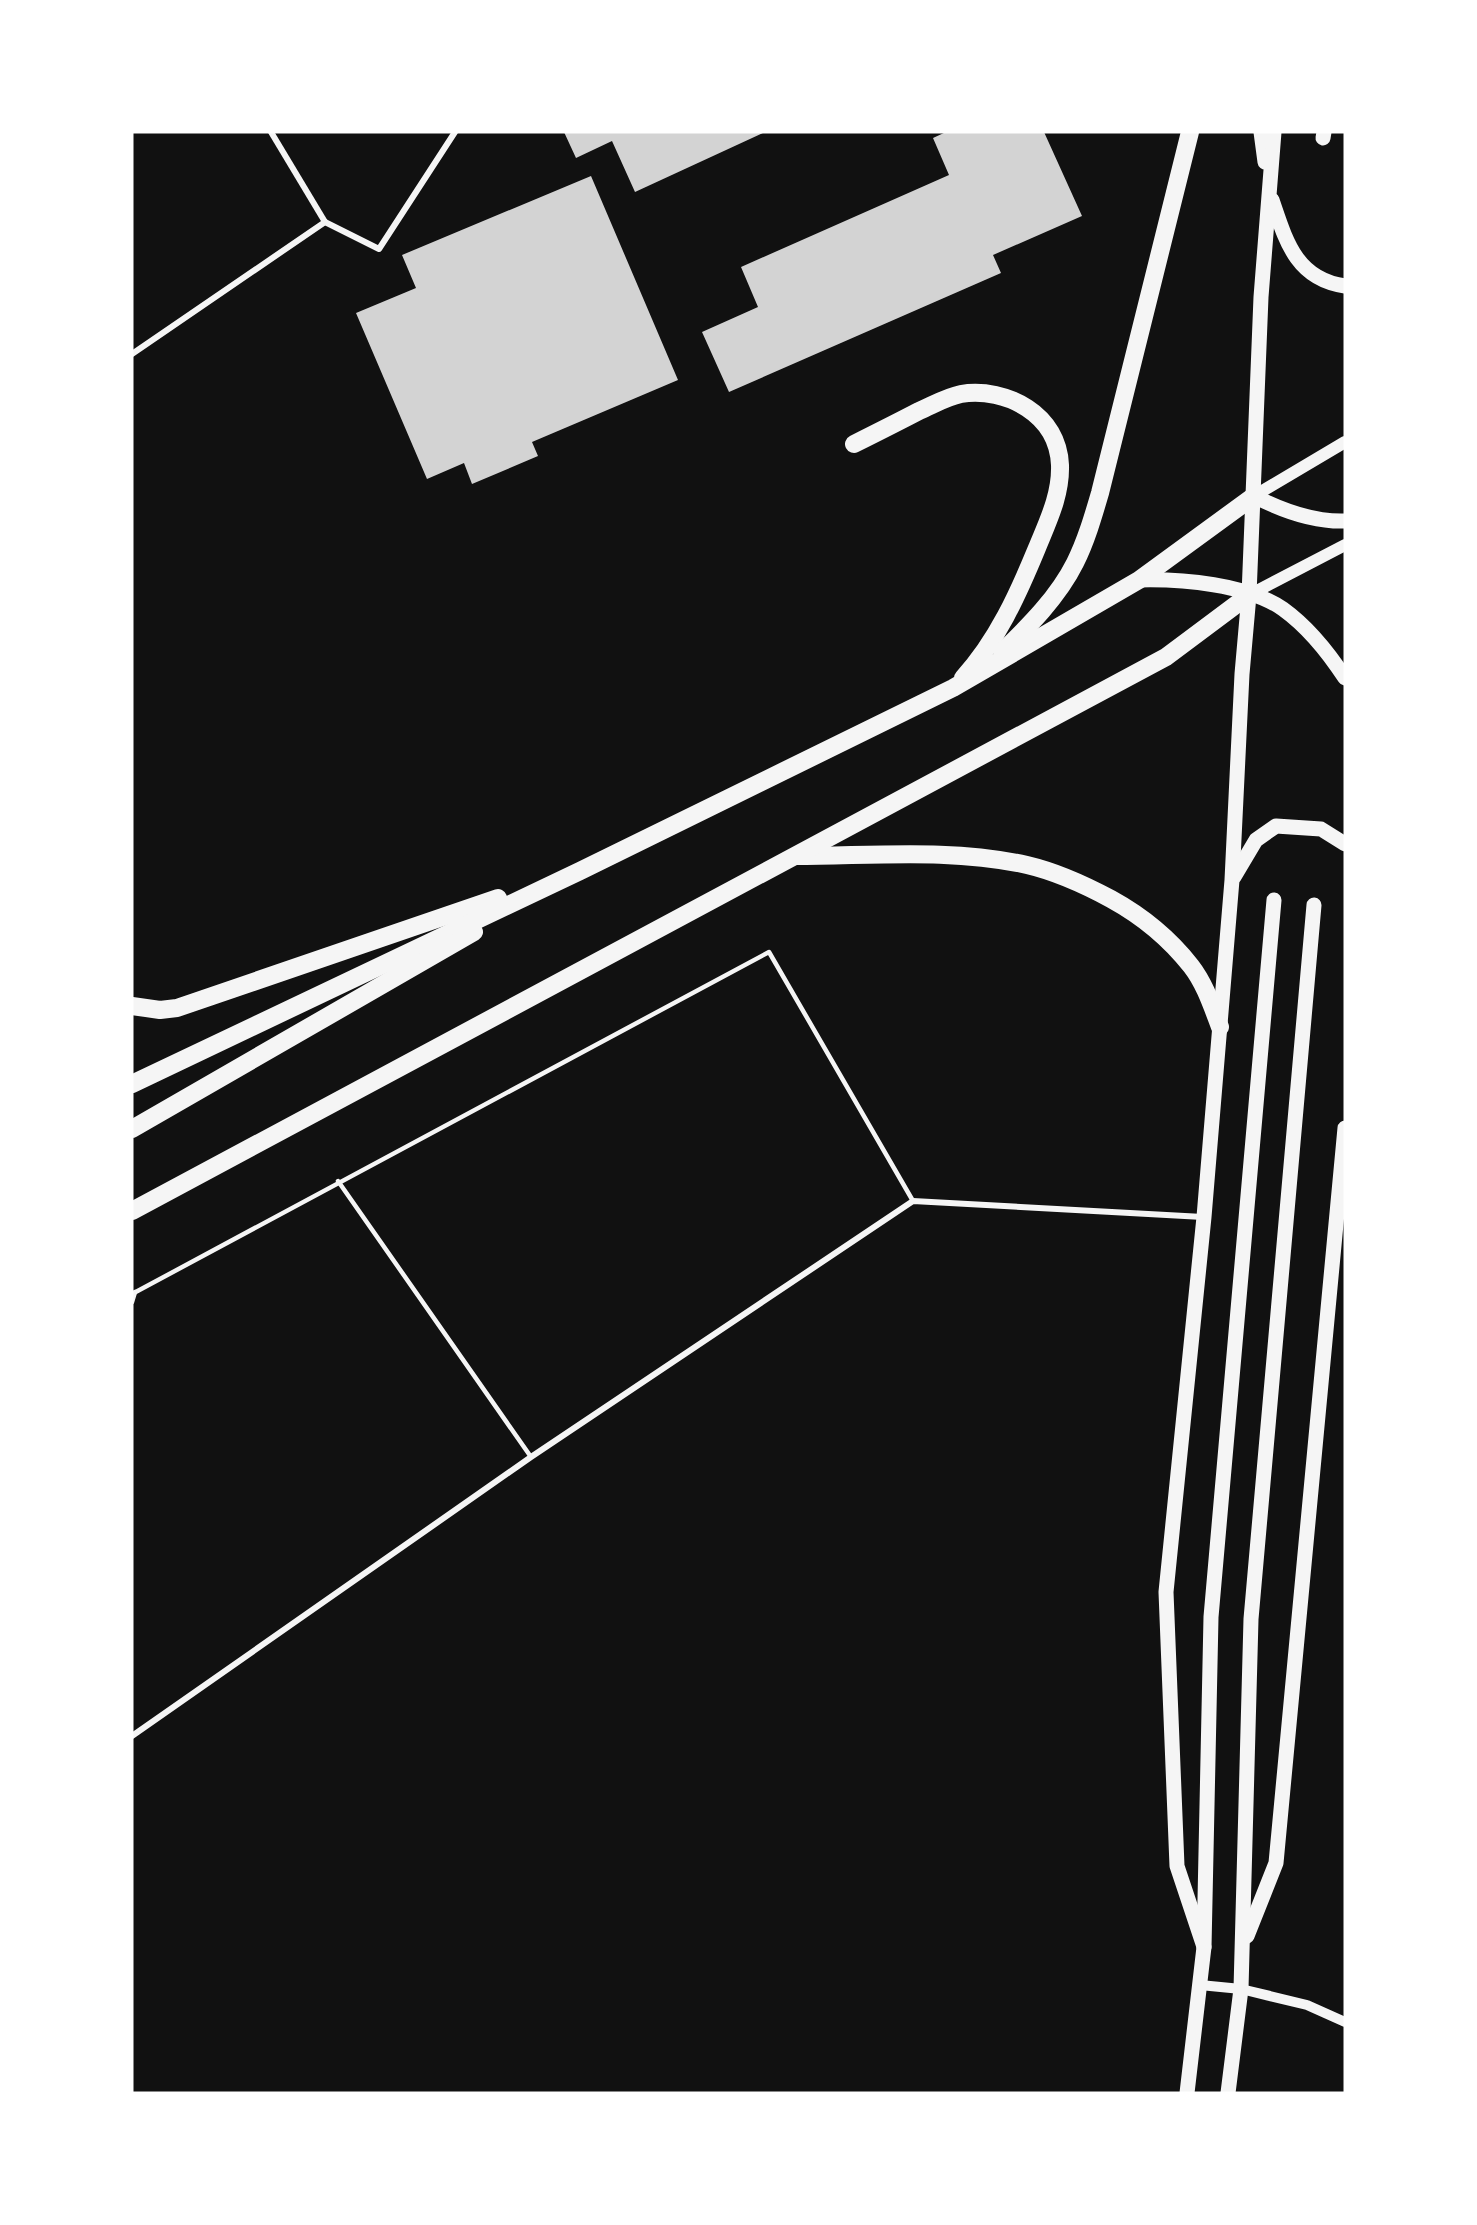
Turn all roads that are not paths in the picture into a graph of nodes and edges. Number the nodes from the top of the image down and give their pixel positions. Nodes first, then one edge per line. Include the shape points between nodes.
1 (271, 132) edge
2 (455, 132) edge
3 (1190, 132) edge
4 (1261, 132) edge
5 (1274, 132) edge
6 (1270, 192) junction
7 (325, 222) junction
8 (1345, 286) edge
9 (132, 354) edge
10 (1345, 442) edge
11 (854, 444) dead end
12 (1254, 496) junction
13 (1345, 521) edge
14 (1345, 545) edge
15 (1139, 580) junction
16 (1249, 595) junction
17 (1345, 678) edge
18 (953, 688) junction
19 (1345, 844) edge
20 (794, 856) junction
21 (579, 871) junction
22 (1232, 880) junction
23 (1274, 900) dead end
24 (1314, 905) dead end
25 (132, 1006) edge
26 (1220, 1027) junction
27 (132, 1084) edge
28 (1345, 1128) edge
29 (132, 1129) edge
30 (338, 1181) junction
31 (913, 1201) junction
32 (132, 1211) edge
33 (1204, 1217) junction
34 (133, 1293) edge
35 (132, 1302) edge
36 (531, 1457) junction
37 (132, 1736) edge
38 (1204, 1947) junction
39 (1243, 1947) junction
40 (1200, 1985) junction
41 (1241, 1989) junction
42 (1345, 2022) edge
43 (1187, 2093) edge
44 (1228, 2093) edge

1 - 7 street
2 - 7 street via 379,249
3 - 18 highway via 1100,493 1084,543 1060,588 1025,630 1000,654
4 - 6 main road
5 - 6 main road
6 - 8 main road via 1283,232 1300,264 1322,280
6 - 12 main road
7 - 9 street
10 - 12 main road
11 - 18 highway via 950,396 978,392 1026,408 1044,422 1055,441 1060,480 1045,529 1007,614 979,658
12 - 13 main road via 1275,508
12 - 15 highway
12 - 16 main road
14 - 16 main road
15 - 16 main road via 1176,579
15 - 18 highway
16 - 17 main road via 1266,599 1297,620
16 - 20 highway via 1166,657
16 - 22 main road
18 - 21 highway
19 - 22 main road via 1321,829 1276,826 1256,840
20 - 26 highway via 984,858 1028,865 1062,876 1122,906 1171,943 1207,992
20 - 32 highway
21 - 25 highway via 177,1008
21 - 27 highway
21 - 29 highway
22 - 26 main road
23 - 38 main road via 1211,1617
24 - 39 main road via 1251,1619
26 - 33 main road
28 - 39 main road via 1276,1863
30 - 31 lane via 769,952
30 - 34 lane
30 - 36 lane
31 - 33 street
31 - 36 street
33 - 38 main road via 1166,1592 1177,1866
34 - 35 lane
36 - 37 street
38 - 40 main road
39 - 41 main road
40 - 41 street
40 - 43 main road
41 - 42 street via 1307,2005
41 - 44 main road

